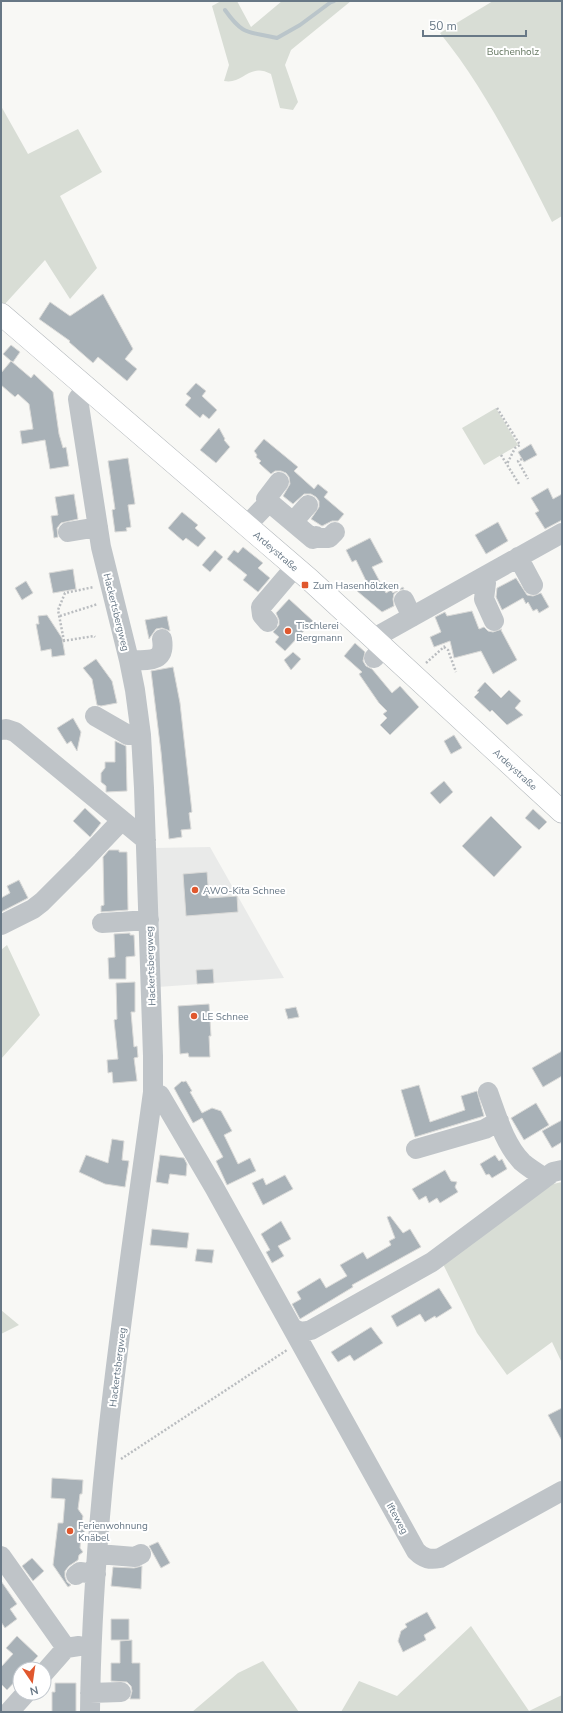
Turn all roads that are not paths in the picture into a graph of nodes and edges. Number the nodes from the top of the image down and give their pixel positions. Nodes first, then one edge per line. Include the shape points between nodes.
1 (1, 314) edge
2 (86, 388) junction
3 (279, 482) dead end
4 (269, 502) junction
5 (308, 505) dead end
6 (293, 522) junction
7 (247, 525) junction
8 (98, 527) junction
9 (68, 532) dead end
10 (335, 532) dead end
11 (562, 534) edge
12 (518, 557) junction
13 (295, 568) junction
14 (486, 584) junction
15 (533, 585) dead end
16 (494, 621) dead end
17 (268, 622) dead end
18 (162, 639) dead end
19 (117, 643) junction
20 (383, 648) junction
21 (95, 716) dead end
22 (1, 730) edge
23 (141, 736) junction
24 (562, 812) edge
25 (121, 821) junction
26 (146, 840) junction
27 (149, 920) junction
28 (102, 923) dead end
29 (1, 925) edge
30 (153, 1092) junction
31 (488, 1092) dead end
32 (499, 1121) junction
33 (416, 1149) dead end
34 (553, 1174) edge
35 (300, 1335) junction
36 (562, 1491) edge
37 (98, 1554) junction
38 (141, 1554) dead end
39 (1, 1556) edge
40 (96, 1574) junction
41 (76, 1575) dead end
42 (77, 1643) junction
43 (52, 1666) edge
44 (121, 1692) dead end
45 (19, 1701) edge
46 (90, 1702) edge
47 (9, 1712) edge

1 - 2 main road, Ardeystraße
2 - 7 main road, Ardeystraße
2 - 8 street, Hackertsbergweg via 78,399
3 - 4 street via 266,499
4 - 6 street
4 - 7 street
5 - 6 street
6 - 10 street via 313,539 316,536 329,538
7 - 13 main road, Ardeystraße
8 - 9 street
8 - 19 street, Hackertsbergweg via 112,591
11 - 12 street via 541,539
12 - 14 street
12 - 15 street
13 - 17 street via 261,607 262,615
13 - 20 main road, Ardeystraße
14 - 16 street via 484,599
14 - 20 street via 445,602 408,609
18 - 19 street via 161,659
19 - 23 street, Hackertsbergweg via 135,690
20 - 24 main road, Ardeystraße
21 - 23 street via 128,736
22 - 25 street via 15,732
23 - 26 street, Hackertsbergweg
25 - 26 street
25 - 29 street via 42,902
26 - 27 street, Hackertsbergweg
27 - 28 street
27 - 30 street, Hackertsbergweg
30 - 35 street via 160,1095
30 - 37 street, Hackertsbergweg via 113,1396
31 - 32 street
32 - 33 street via 485,1129
32 - 34 street via 516,1154 527,1166
34 - 35 street via 432,1262
35 - 36 street, Ifteweg via 421,1556 427,1559 440,1558
37 - 38 street via 135,1557
37 - 40 street, Hackertsbergweg
39 - 42 street
40 - 41 street via 80,1572
40 - 42 street, Hackertsbergweg
42 - 43 street
42 - 46 street, Hackertsbergweg
44 - 46 street
45 - 47 street

